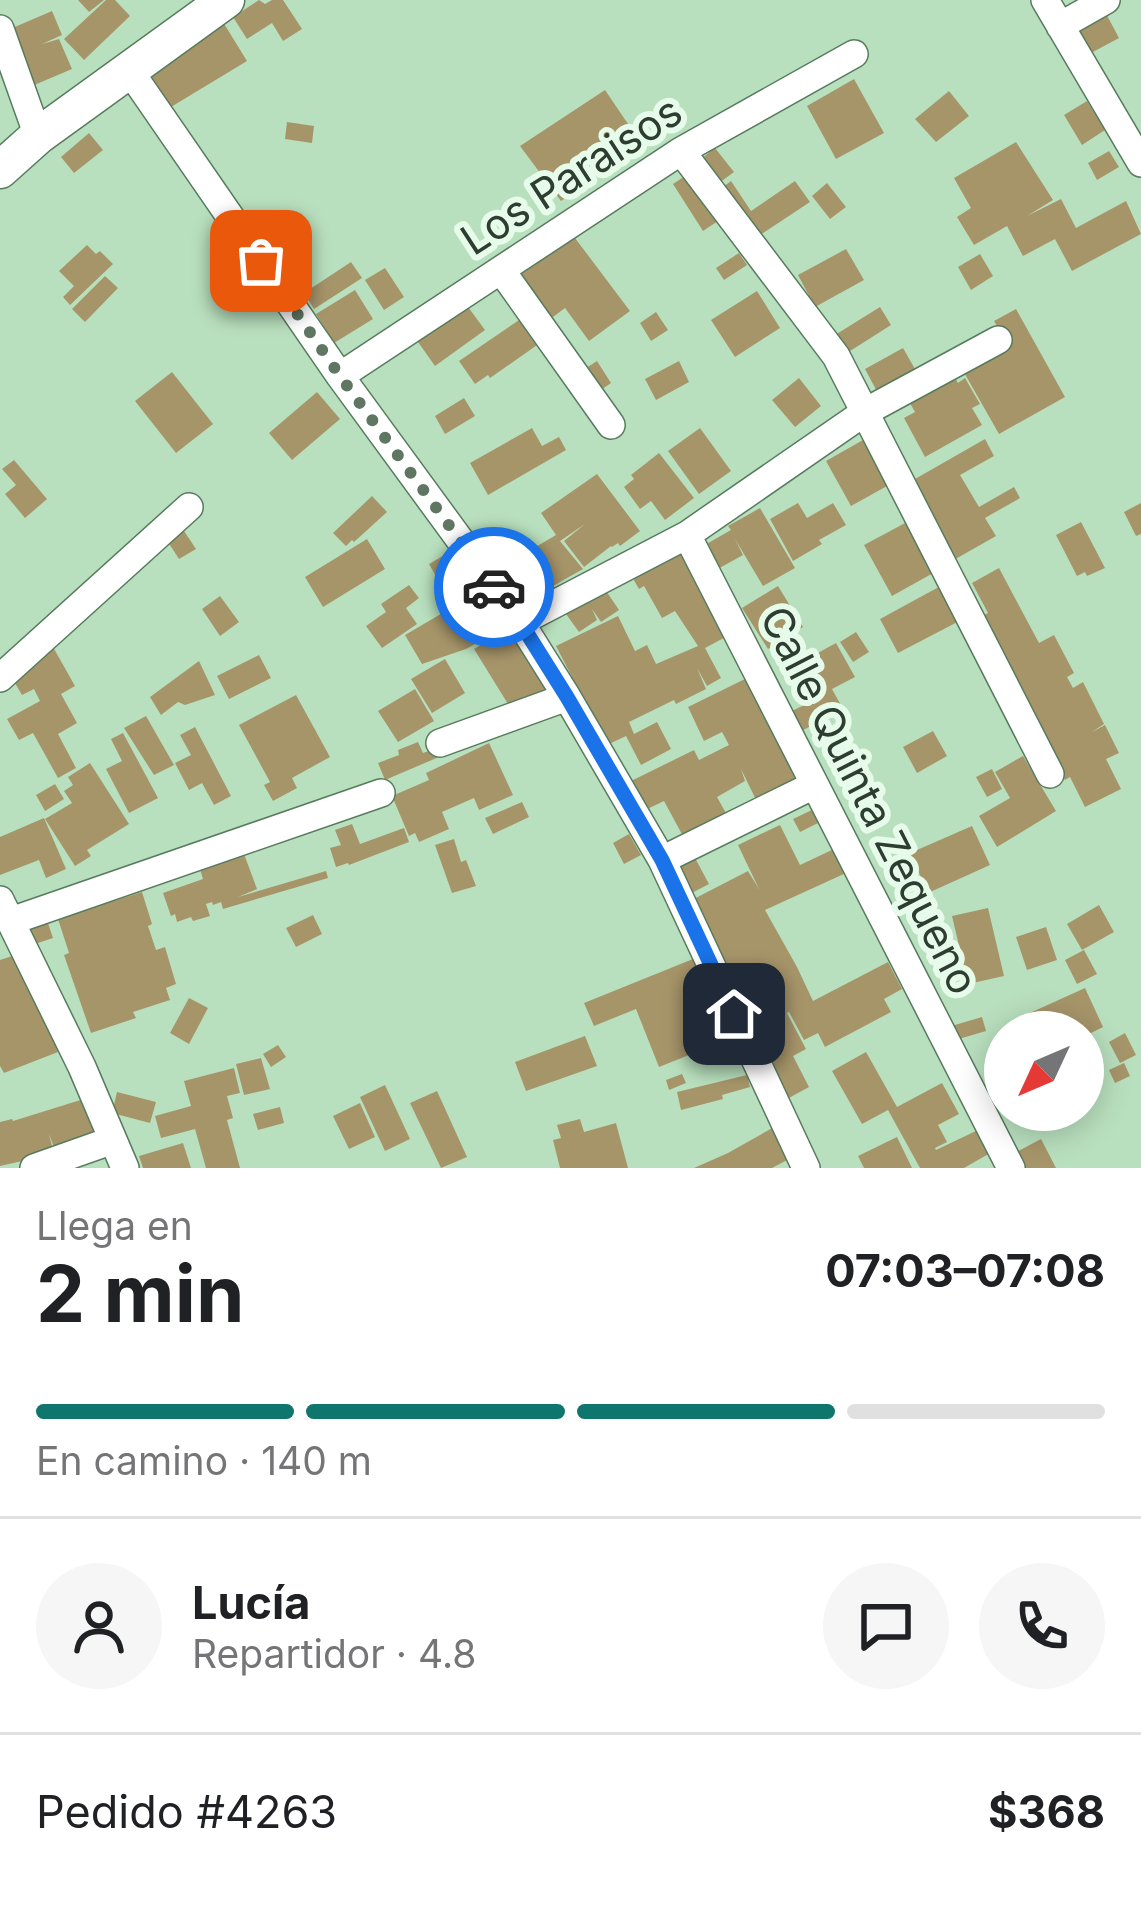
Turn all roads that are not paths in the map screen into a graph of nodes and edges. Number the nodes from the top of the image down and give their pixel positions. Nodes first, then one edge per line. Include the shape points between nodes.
1 (226, 0) edge
2 (1045, 0) edge
3 (1106, 0) edge
4 (1060, 26) junction
5 (0, 29) edge
6 (854, 54) dead end
7 (129, 70) junction
8 (38, 136) junction
9 (681, 151) junction
10 (1141, 163) edge
11 (0, 170) edge
12 (501, 270) junction
13 (998, 340) dead end
14 (340, 376) junction
15 (865, 412) junction
16 (611, 425) dead end
17 (189, 507) dead end
18 (687, 535) junction
19 (520, 622) junction
20 (0, 678) edge
21 (567, 697) junction
22 (440, 743) dead end
23 (1050, 774) dead end
24 (814, 785) junction
25 (382, 793) dead end
26 (662, 860) junction
27 (6, 911) edge
28 (113, 1140) junction
29 (34, 1168) edge
30 (125, 1168) edge
31 (806, 1168) edge
32 (1011, 1168) edge

1 - 7 street
2 - 4 street
3 - 4 street
4 - 10 street
5 - 8 street
6 - 9 street, Los Paraisos
7 - 8 street
7 - 14 street
8 - 11 street
9 - 12 street, Los Paraisos
9 - 15 street via 836,356
12 - 14 street, Los Paraisos
12 - 16 street
13 - 15 street
14 - 19 street
15 - 18 street
15 - 23 street
17 - 20 street
18 - 19 street
18 - 24 street, Calle Quinta Zequeno
19 - 21 street
21 - 22 street
21 - 26 street
24 - 26 street
24 - 32 street, Calle Quinta Zequeno
25 - 27 street
26 - 31 street
27 - 28 street
28 - 29 street
28 - 30 street

